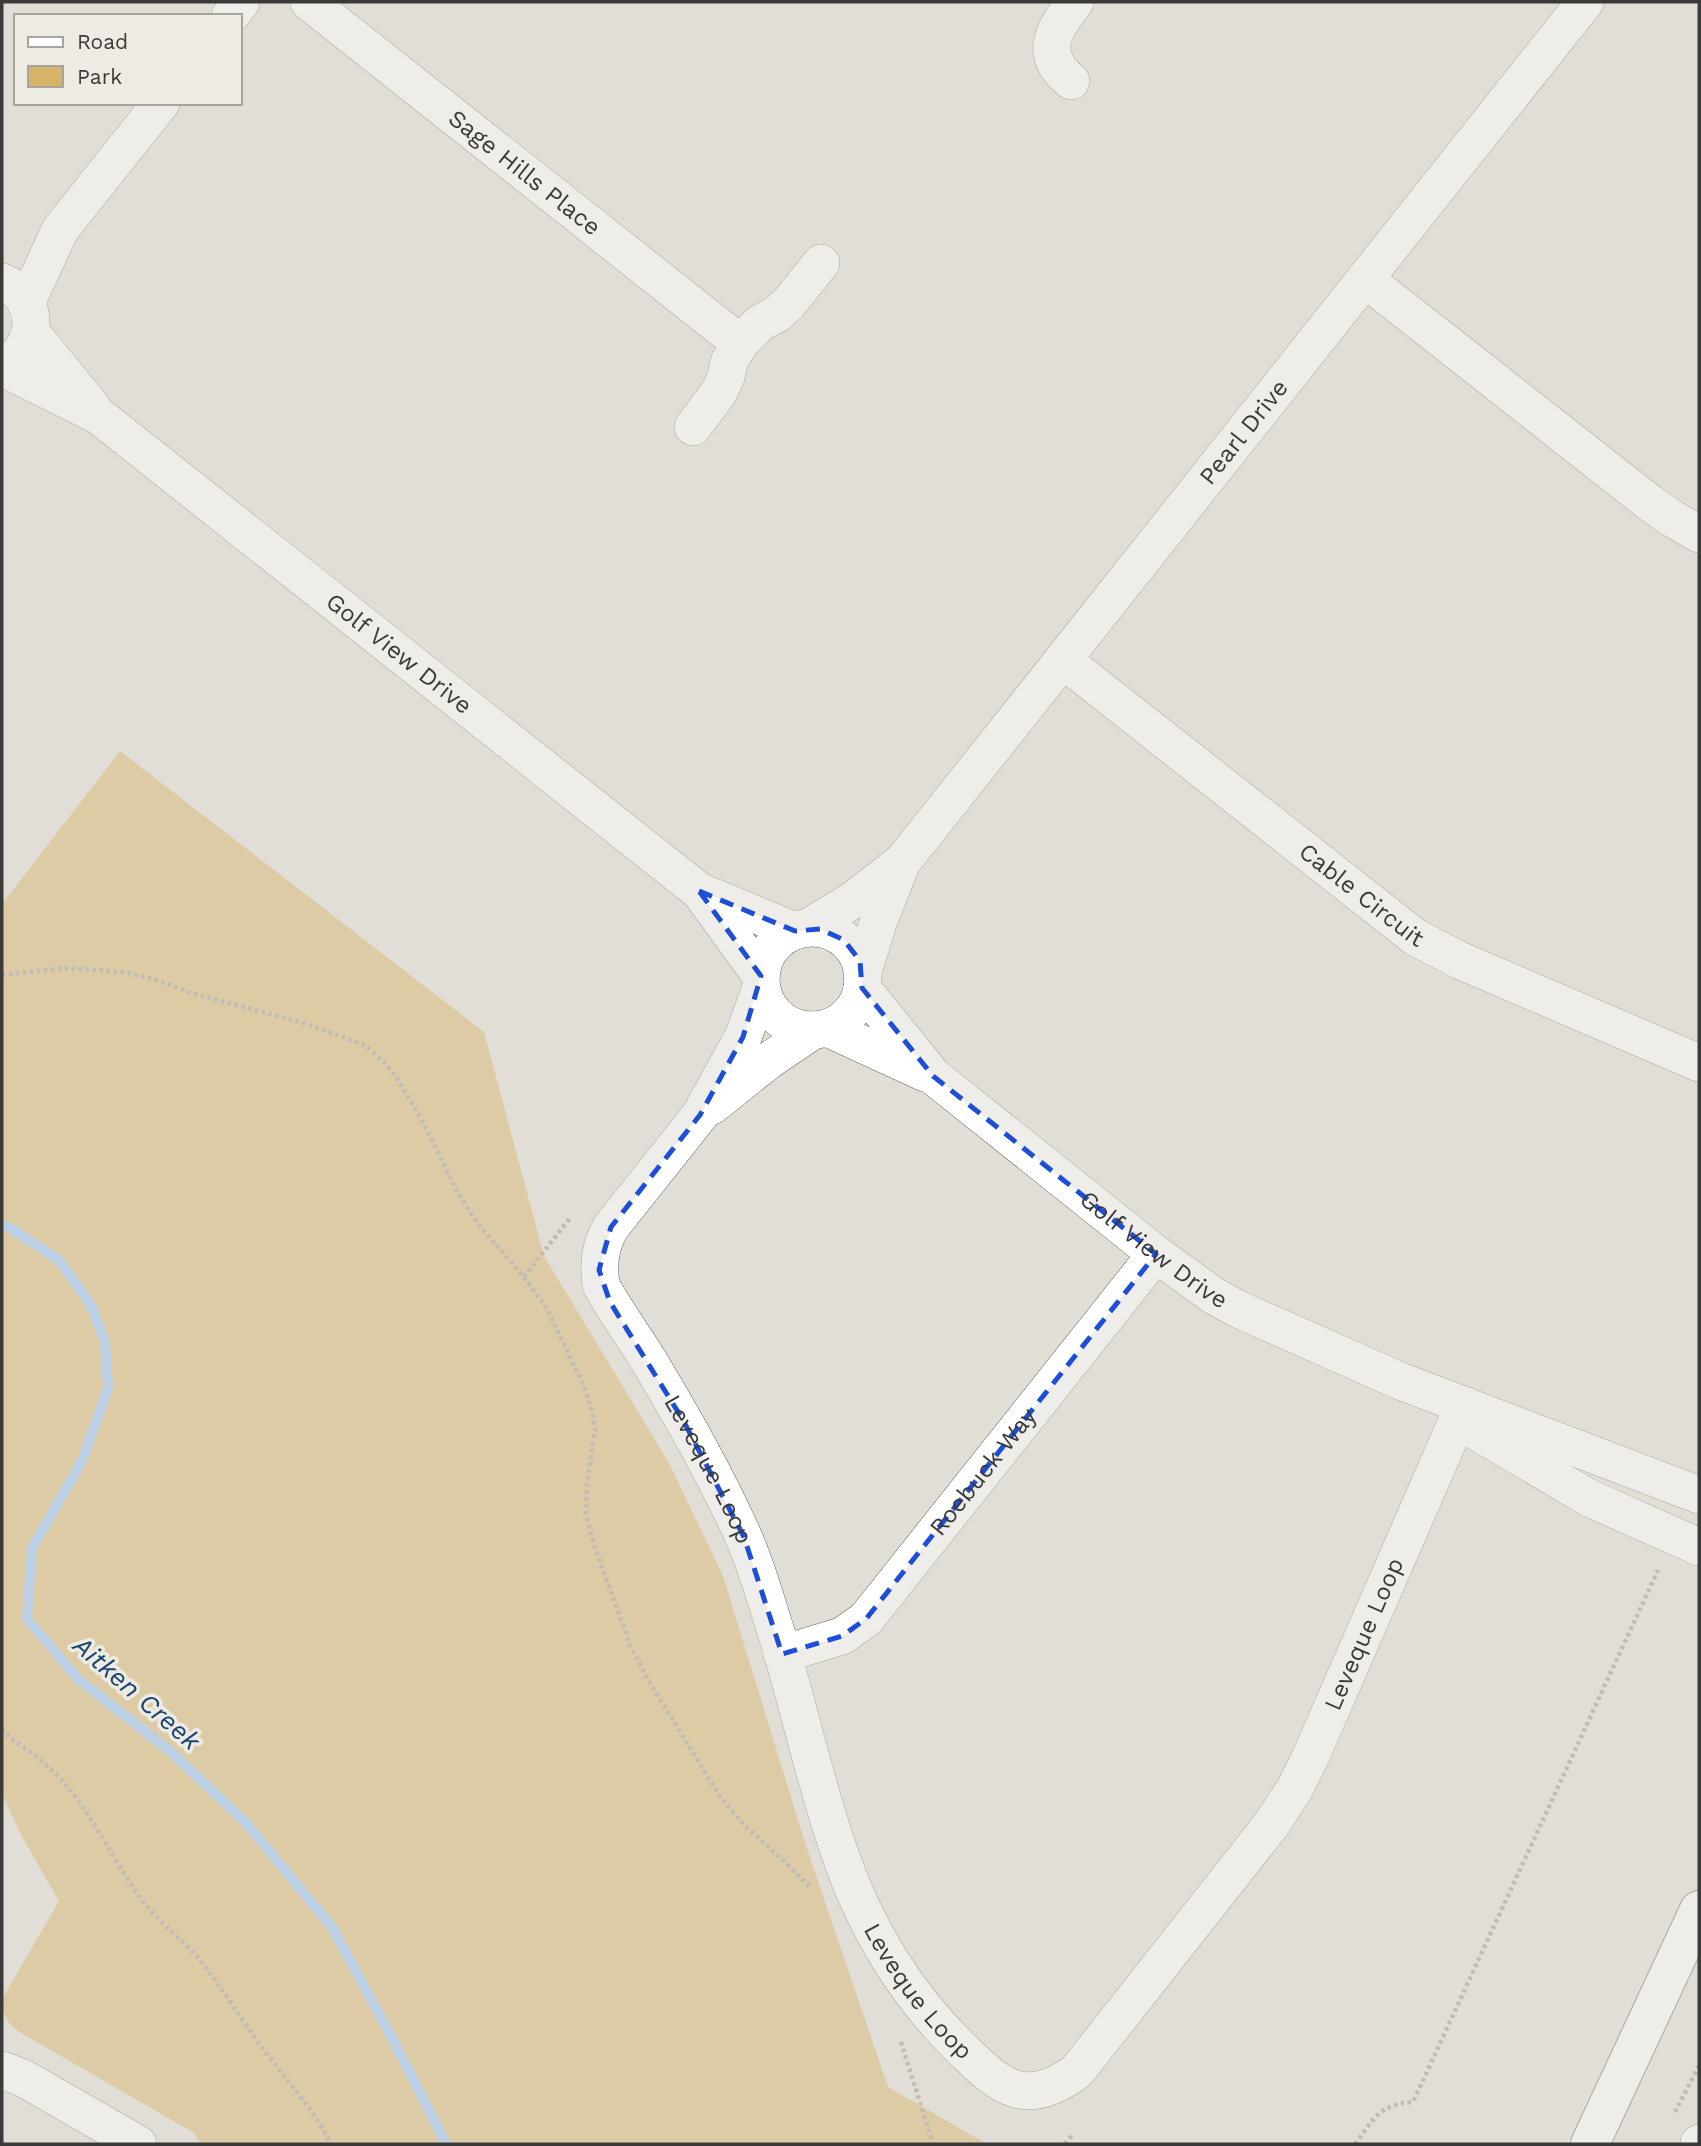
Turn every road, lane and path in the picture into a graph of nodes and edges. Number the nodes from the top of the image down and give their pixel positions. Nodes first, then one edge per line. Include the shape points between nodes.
1 (309, 2) edge
2 (1585, 2) edge
3 (1063, 6) edge
4 (1071, 80) dead end
5 (159, 105) edge
6 (60, 230) junction
7 (821, 263) dead end
8 (2, 272) edge
9 (1365, 279) junction
10 (19, 306) edge
11 (740, 343) junction
12 (2, 368) edge
13 (99, 416) junction
14 (693, 427) dead end
15 (1699, 534) edge
16 (1063, 660) junction
17 (903, 861) junction
18 (699, 891) junction
19 (801, 930) junction
20 (2, 975) edge
21 (862, 981) junction
22 (761, 982) junction
23 (821, 1029) junction
24 (1699, 1063) edge
25 (933, 1076) junction
26 (700, 1115) junction
27 (574, 1214) dead end
28 (1156, 1254) junction
29 (524, 1277) junction
30 (1460, 1413) junction
31 (1699, 1495) edge
32 (1699, 1547) edge
33 (1668, 1574) dead end
34 (782, 1654) junction
35 (2, 1729) edge
36 (817, 1898) dead end
37 (1699, 1910) edge
38 (900, 2039) dead end
39 (1699, 2066) edge
40 (2, 2070) edge
41 (1670, 2122) dead end
42 (1073, 2134) dead end
43 (138, 2144) edge
44 (331, 2144) edge
45 (933, 2144) edge
46 (1065, 2144) edge
47 (1355, 2144) edge
48 (1590, 2144) edge

1 - 11 street, Sage Hills Place
2 - 9 street, Pearl Drive
3 - 4 street via 1051,54
5 - 6 street
6 - 8 street
6 - 10 street
7 - 11 street via 789,303
9 - 15 street via 1650,503
9 - 16 street, Pearl Drive
10 - 12 street via 26,346
10 - 13 street, Golf View Drive
11 - 14 street via 719,392
12 - 13 street, Golf View Drive
13 - 18 street, Golf View Drive
16 - 17 street, Pearl Drive
16 - 24 street, Cable Circuit via 1415,937
17 - 19 street, Pearl Drive via 853,900
17 - 21 street, Pearl Drive via 878,923
18 - 19 street, Golf View Drive
18 - 22 street, Golf View Drive
19 - 21 street via 820,929 844,940 860,961
19 - 22 street via 775,943 762,964
20 - 29 path via 65,968 125,972 297,1021 367,1048 397,1078 479,1225
21 - 23 street via 850,1013
21 - 25 street, Golf View Drive
22 - 23 street via 771,1010 780,1019 802,1029
22 - 26 street, Leveque Loop via 743,1037
23 - 25 street, Golf View Drive
23 - 26 street, Leveque Loop via 768,1061
25 - 28 street, Golf View Drive
26 - 34 street, Leveque Loop via 611,1227 600,1253 601,1285 725,1499 758,1572
27 - 29 path
28 - 30 street, Golf View Drive via 1240,1310 1400,1381
28 - 34 street, Roebuck Way via 866,1619 842,1636
29 - 36 path via 561,1336 593,1413 586,1515 631,1647 721,1798
30 - 31 street, Golf View Drive
30 - 32 street, Golf View Drive via 1589,1498
30 - 34 street, Leveque Loop via 1294,1790 1077,2071 1048,2089 1015,2089 984,2072 951,2040 899,1974 838,1851
33 - 47 path via 1658,1569 1413,2102 1386,2107
35 - 44 path via 64,1782 134,1890 199,1959 307,2104
37 - 48 main road
38 - 45 path
39 - 41 path
40 - 43 street
42 - 46 path

